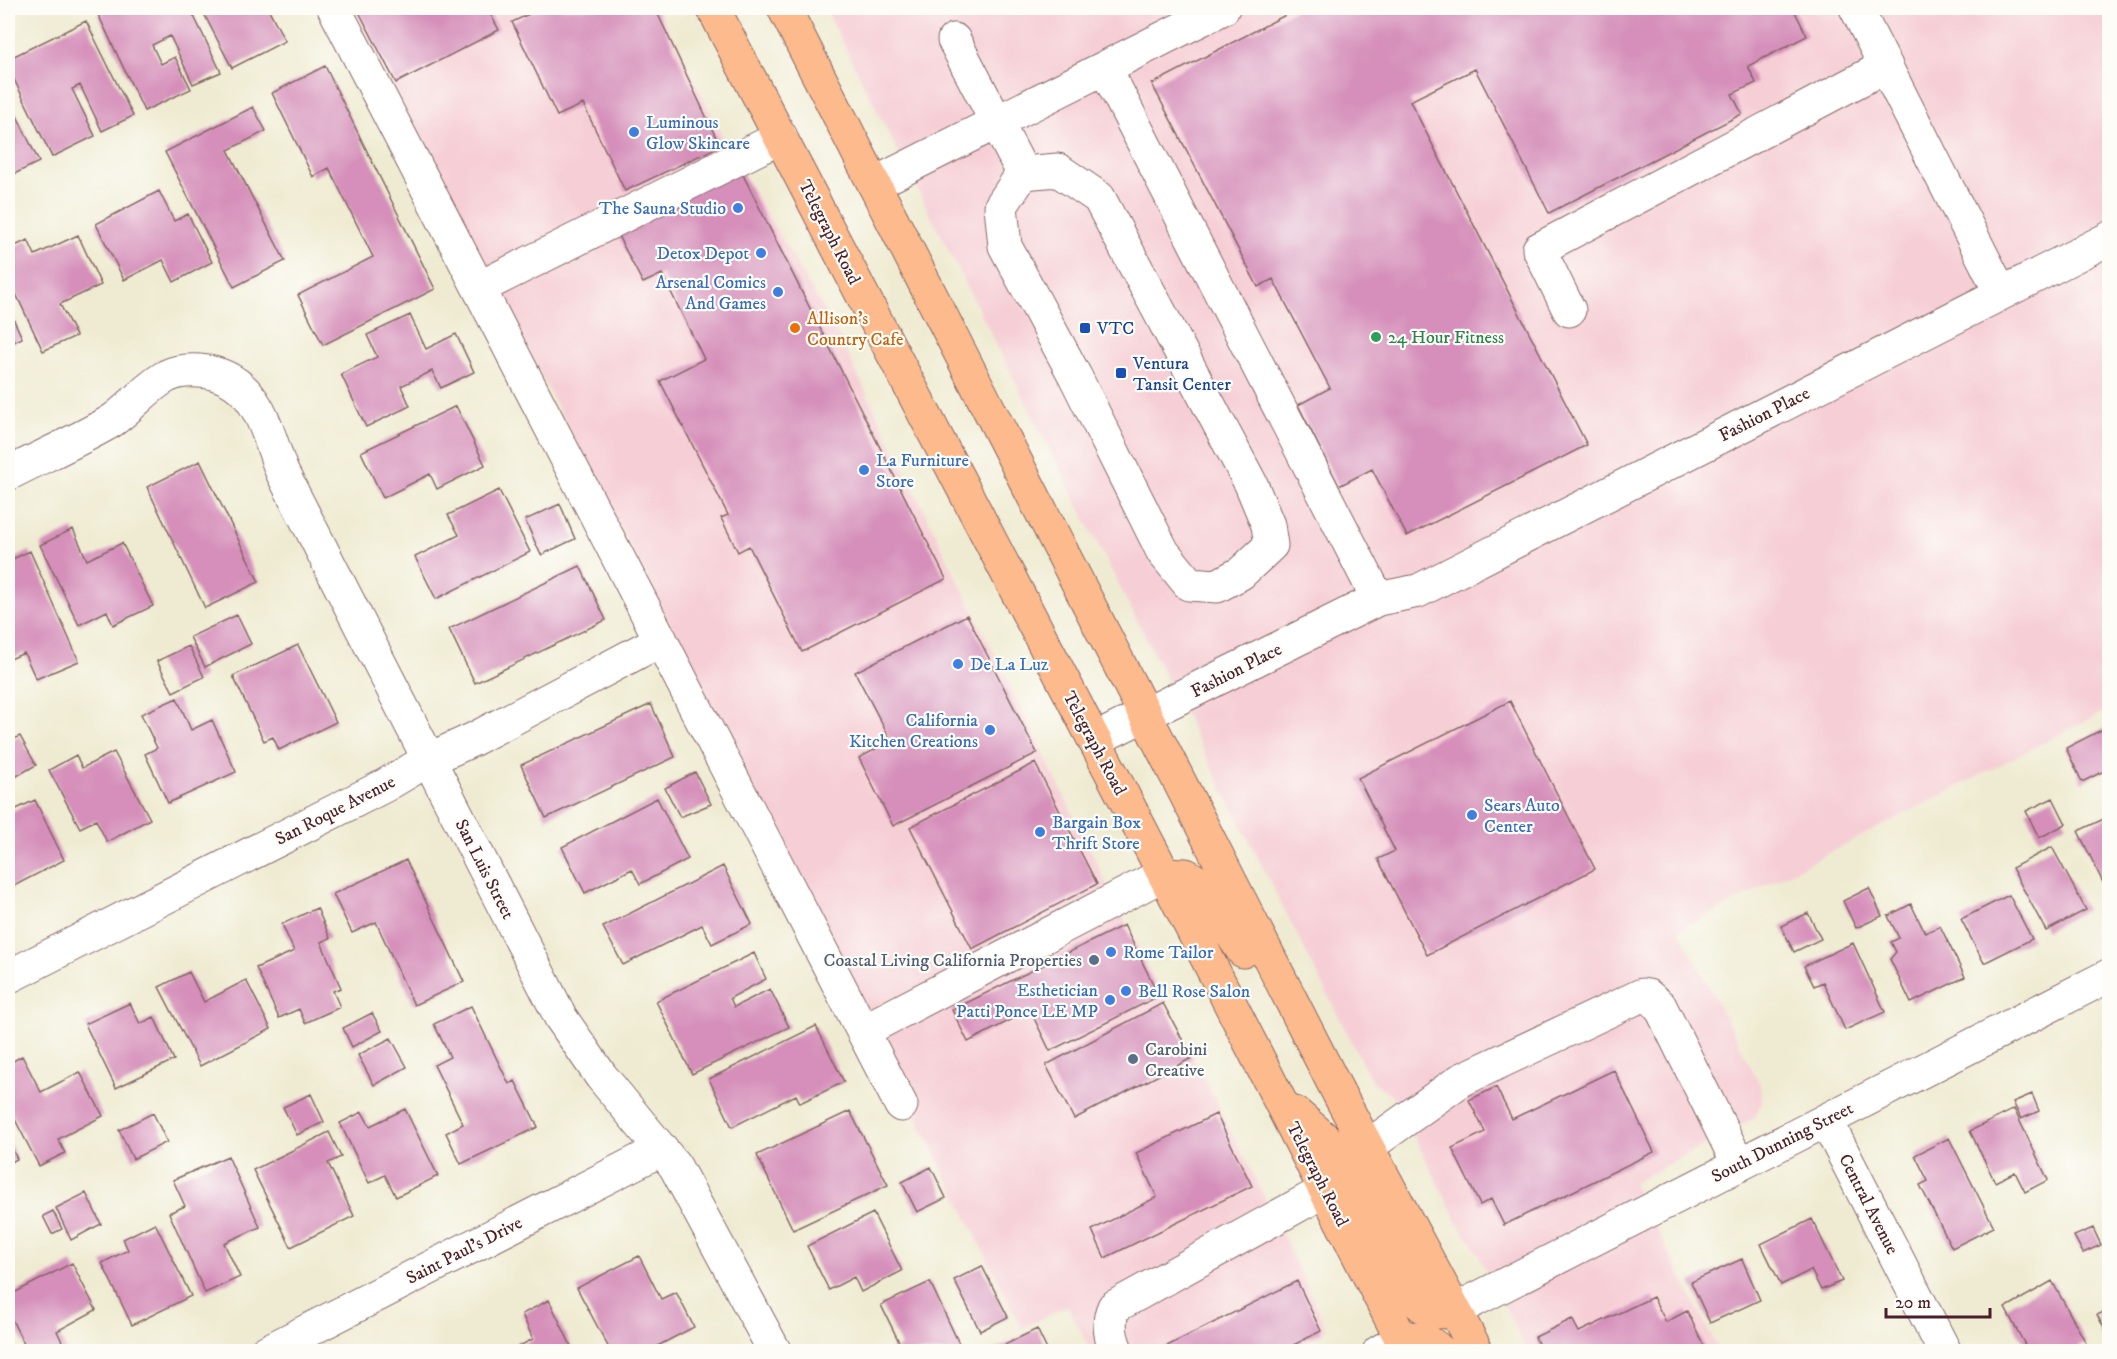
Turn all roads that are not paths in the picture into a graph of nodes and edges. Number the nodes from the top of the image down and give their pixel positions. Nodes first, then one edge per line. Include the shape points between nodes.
1 (334, 8) edge
2 (713, 8) edge
3 (784, 8) edge
4 (1223, 8) edge
5 (1856, 8) edge
6 (1176, 18) edge
7 (954, 40) dead end
8 (1886, 66) junction
9 (1105, 68) junction
10 (996, 120) junction
11 (781, 137) junction
12 (1023, 173) junction
13 (874, 184) junction
14 (2109, 238) edge
15 (479, 288) junction
16 (2001, 293) junction
17 (1569, 310) dead end
18 (8, 474) edge
19 (1378, 599) junction
20 (661, 640) junction
21 (1145, 716) junction
22 (1095, 740) junction
23 (428, 760) junction
24 (1164, 874) junction
25 (2109, 975) edge
26 (8, 977) edge
27 (1284, 987) junction
28 (863, 1031) junction
29 (1280, 1099) junction
30 (901, 1105) dead end
31 (1826, 1120) junction
32 (1367, 1147) junction
33 (662, 1149) junction
34 (1739, 1165) junction
35 (1326, 1190) junction
36 (1455, 1310) junction
37 (1397, 1348) edge
38 (266, 1352) edge
39 (775, 1352) edge
40 (1117, 1352) edge
41 (1441, 1352) edge
42 (1477, 1352) edge
43 (1946, 1352) edge

1 - 15 street
2 - 11 main road, Telegraph Road
3 - 13 main road
4 - 6 street
5 - 8 street
6 - 9 street
7 - 10 street
8 - 16 street
8 - 17 street via 1539,249
9 - 10 street
9 - 19 street
10 - 12 street
10 - 13 street
11 - 15 street
11 - 22 main road, Telegraph Road
12 - 12 street via 1058,170 1099,198 1251,484 1268,525 1271,545 1241,573 1217,586 1189,584 1163,552 1005,246 1001,206
13 - 21 main road
14 - 16 street, Fashion Place
15 - 20 street
16 - 19 street, Fashion Place via 1418,591
18 - 23 street, San Luis Street via 112,421 169,375 197,370 233,379 263,420 282,472
19 - 21 street, Fashion Place
20 - 23 street, San Roque Avenue
20 - 28 street
21 - 22 street, Fashion Place
21 - 27 main road
22 - 24 main road, Telegraph Road
23 - 26 street, San Roque Avenue
23 - 33 street, San Luis Street via 561,1018 601,1076
24 - 27 main road via 1186,875 1196,881 1209,895 1239,946
24 - 28 street
24 - 29 main road, Telegraph Road
25 - 31 street, South Dunning Street
27 - 32 main road
28 - 30 street
29 - 35 main road, Telegraph Road
29 - 36 main road via 1334,1147 1416,1300 1437,1314
31 - 34 street, South Dunning Street
31 - 43 street, Central Avenue
32 - 34 street via 1461,1080 1635,997 1648,996 1660,1006
32 - 36 main road
33 - 38 street, Saint Paul's Drive
33 - 39 street, San Luis Street via 686,1183
34 - 36 street, South Dunning Street
35 - 37 main road, Telegraph Road
35 - 40 street via 1114,1307 1109,1324
36 - 42 main road
37 - 41 main road via 1416,1337 1432,1343

